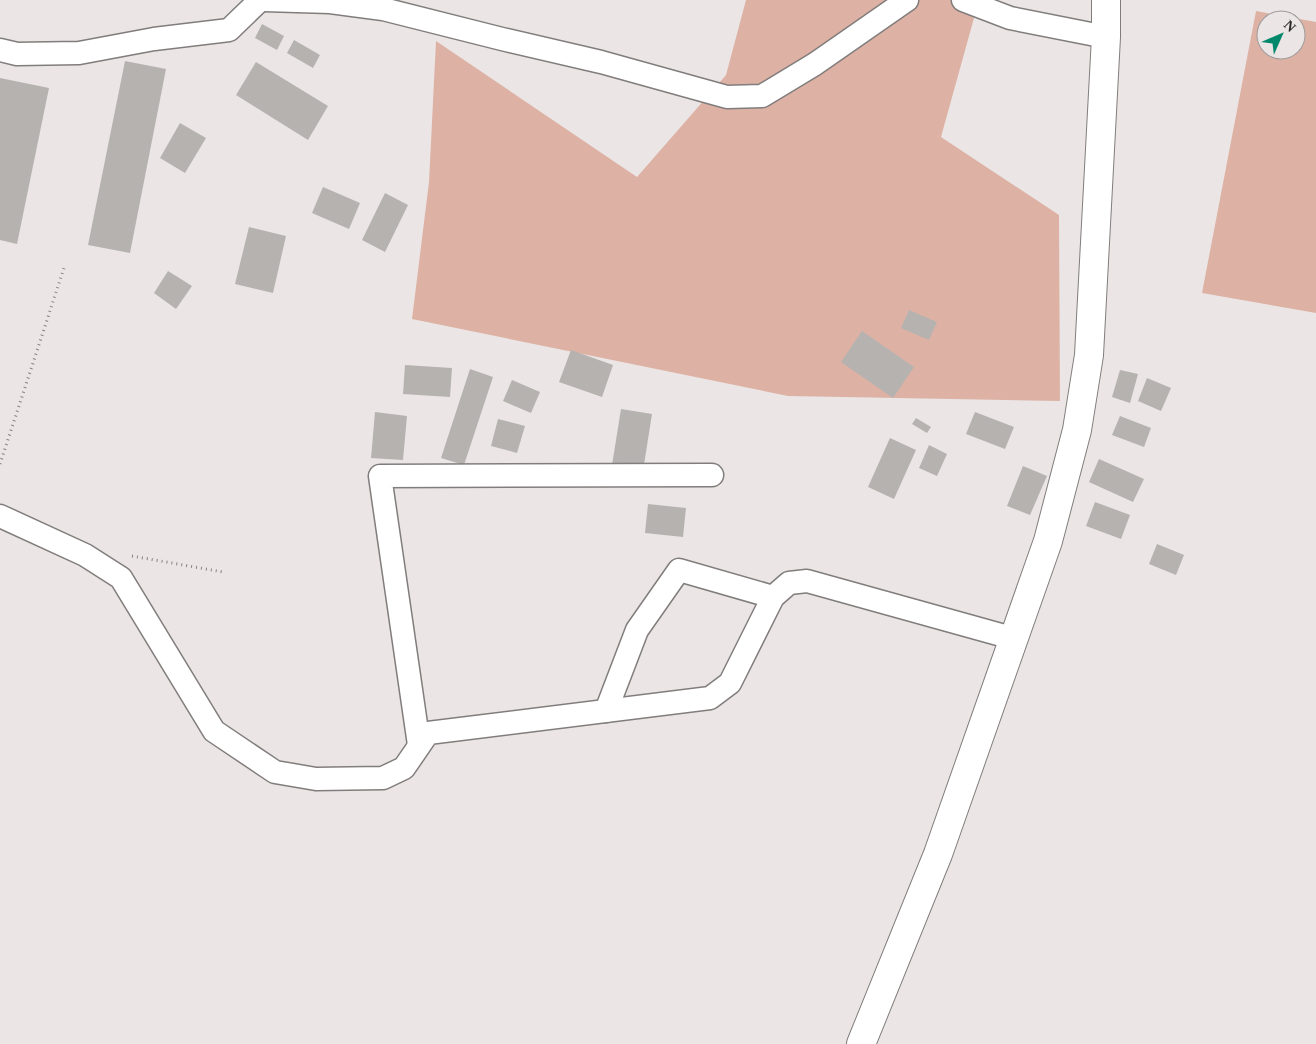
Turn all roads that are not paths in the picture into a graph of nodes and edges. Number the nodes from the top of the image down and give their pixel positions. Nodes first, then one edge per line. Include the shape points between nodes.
1 (260, 0) edge
2 (264, 0) edge
3 (907, 0) edge
4 (963, 0) edge
5 (1106, 0) edge
6 (330, 1) edge
7 (1106, 37) junction
8 (0, 50) edge
9 (712, 475) dead end
10 (0, 516) edge
11 (773, 597) junction
12 (1012, 638) junction
13 (606, 711) junction
14 (419, 745) junction
15 (861, 1044) edge

1 - 8 street via 229,30 79,52 17,54
2 - 6 street
3 - 6 street via 815,64 762,96 727,97 382,8
4 - 7 street via 1010,18
5 - 7 street
7 - 12 street via 1090,354 1077,430 1048,541
9 - 14 street via 380,476
10 - 14 street via 85,555 121,578 214,731 275,772 316,779 383,778 404,768
11 - 12 street via 790,583 807,581
11 - 13 street via 730,683 710,698
11 - 13 street via 679,570 637,630
12 - 15 street via 938,854
13 - 14 street via 428,733

